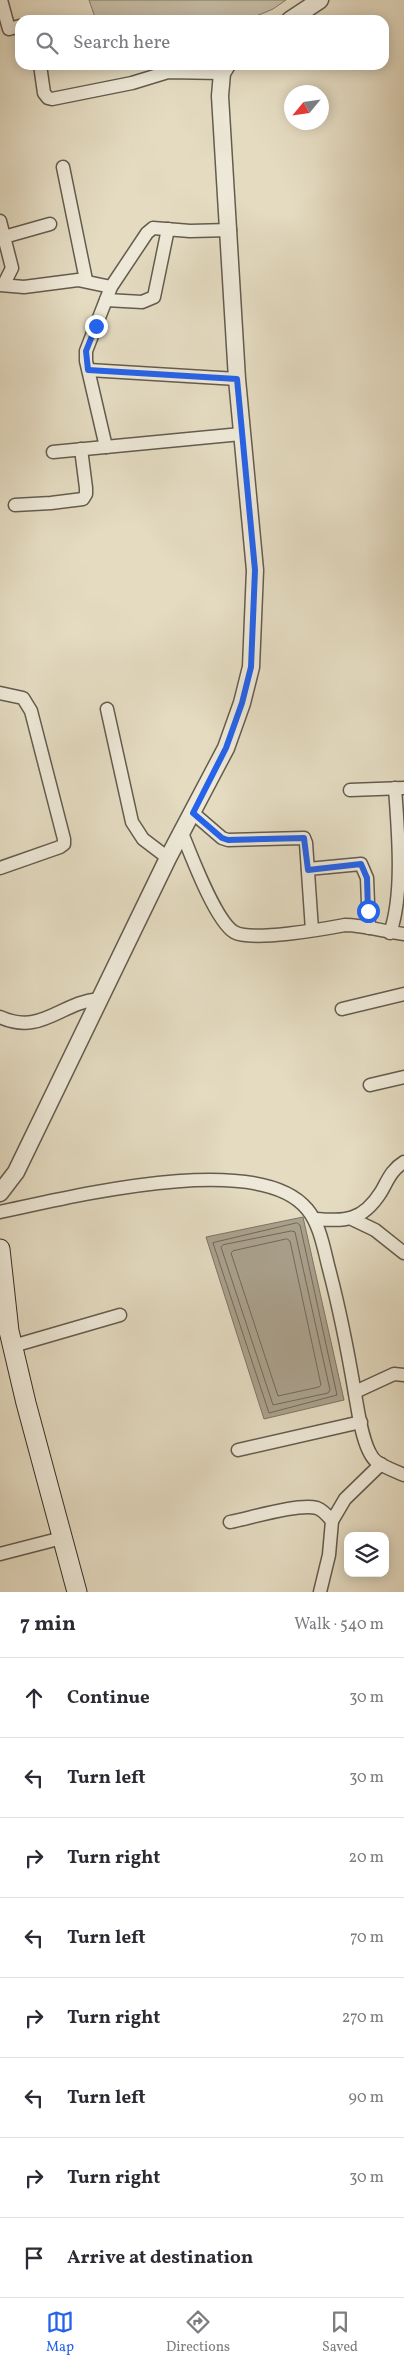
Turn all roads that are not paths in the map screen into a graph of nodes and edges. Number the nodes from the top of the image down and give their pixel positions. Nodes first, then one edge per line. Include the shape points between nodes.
1 (1, 0) edge
2 (320, 0) edge
3 (298, 15) edge
4 (10, 28) edge
5 (41, 70) edge
6 (206, 70) edge
7 (225, 70) edge
8 (64, 167) dead end
9 (0, 221) edge
10 (50, 224) dead end
11 (168, 229) junction
12 (230, 230) junction
13 (4, 237) junction
14 (86, 280) junction
15 (2, 284) edge
16 (112, 287) junction
17 (106, 300) junction
18 (88, 370) junction
19 (237, 379) junction
20 (241, 434) junction
21 (106, 447) junction
22 (81, 449) junction
23 (53, 452) dead end
24 (15, 505) dead end
25 (0, 694) edge
26 (107, 708) dead end
27 (400, 788) edge
28 (350, 790) dead end
29 (193, 813) junction
30 (182, 833) junction
31 (168, 858) junction
32 (0, 868) edge
33 (308, 870) junction
34 (369, 928) junction
35 (312, 930) junction
36 (390, 932) junction
37 (404, 934) edge
38 (404, 994) edge
39 (99, 999) junction
40 (342, 1009) dead end
41 (0, 1017) edge
42 (404, 1077) edge
43 (370, 1085) dead end
44 (404, 1162) edge
45 (0, 1193) edge
46 (0, 1212) edge
47 (314, 1219) junction
48 (352, 1219) junction
49 (0, 1249) edge
50 (404, 1253) edge
51 (120, 1315) dead end
52 (13, 1346) junction
53 (404, 1375) edge
54 (355, 1392) junction
55 (361, 1422) junction
56 (238, 1450) dead end
57 (381, 1464) junction
58 (404, 1475) edge
59 (332, 1521) junction
60 (230, 1522) dead end
61 (62, 1538) junction
62 (0, 1554) edge
63 (77, 1592) edge
64 (320, 1592) edge

1 - 4 street
2 - 3 street
5 - 6 street via 44,93 52,99 132,83 168,72
7 - 12 street via 220,96
8 - 14 street
9 - 13 street
10 - 13 street
11 - 12 street
11 - 16 street via 158,227 147,233
11 - 17 street via 154,297 142,302
12 - 19 street
13 - 15 street via 12,268
14 - 15 street via 24,287
14 - 16 street
16 - 17 street
17 - 18 street via 86,351
18 - 19 street
18 - 21 street
19 - 20 street
20 - 21 street
20 - 29 street via 255,570 251,667 226,748
21 - 22 street
22 - 23 street
22 - 24 street via 86,488 83,498 51,504
25 - 32 street via 23,698 31,711 64,840 60,847
26 - 31 street via 132,822 143,839
27 - 28 street
27 - 36 street via 401,887 398,914
29 - 30 street
29 - 33 street via 228,840 304,838
30 - 31 street
30 - 35 street via 223,920 234,932 250,937
31 - 39 street
33 - 34 street via 361,864 367,878
33 - 35 street
34 - 35 street via 345,925
34 - 36 street
36 - 37 street
38 - 40 street
39 - 41 street via 36,1022 23,1024
39 - 45 street via 16,1172
42 - 43 street
44 - 48 street via 390,1174 367,1209
46 - 47 street via 82,1195 191,1179 239,1181 274,1188 294,1197
47 - 48 street
47 - 54 street via 344,1328
48 - 50 street via 375,1230
49 - 52 main road
51 - 52 street
52 - 61 main road
53 - 54 street via 394,1374
54 - 55 street
55 - 56 street
55 - 57 street via 371,1456
57 - 58 street
57 - 59 street via 345,1500
59 - 60 street via 318,1508 304,1507
59 - 64 street via 329,1556
61 - 62 street
61 - 63 main road

